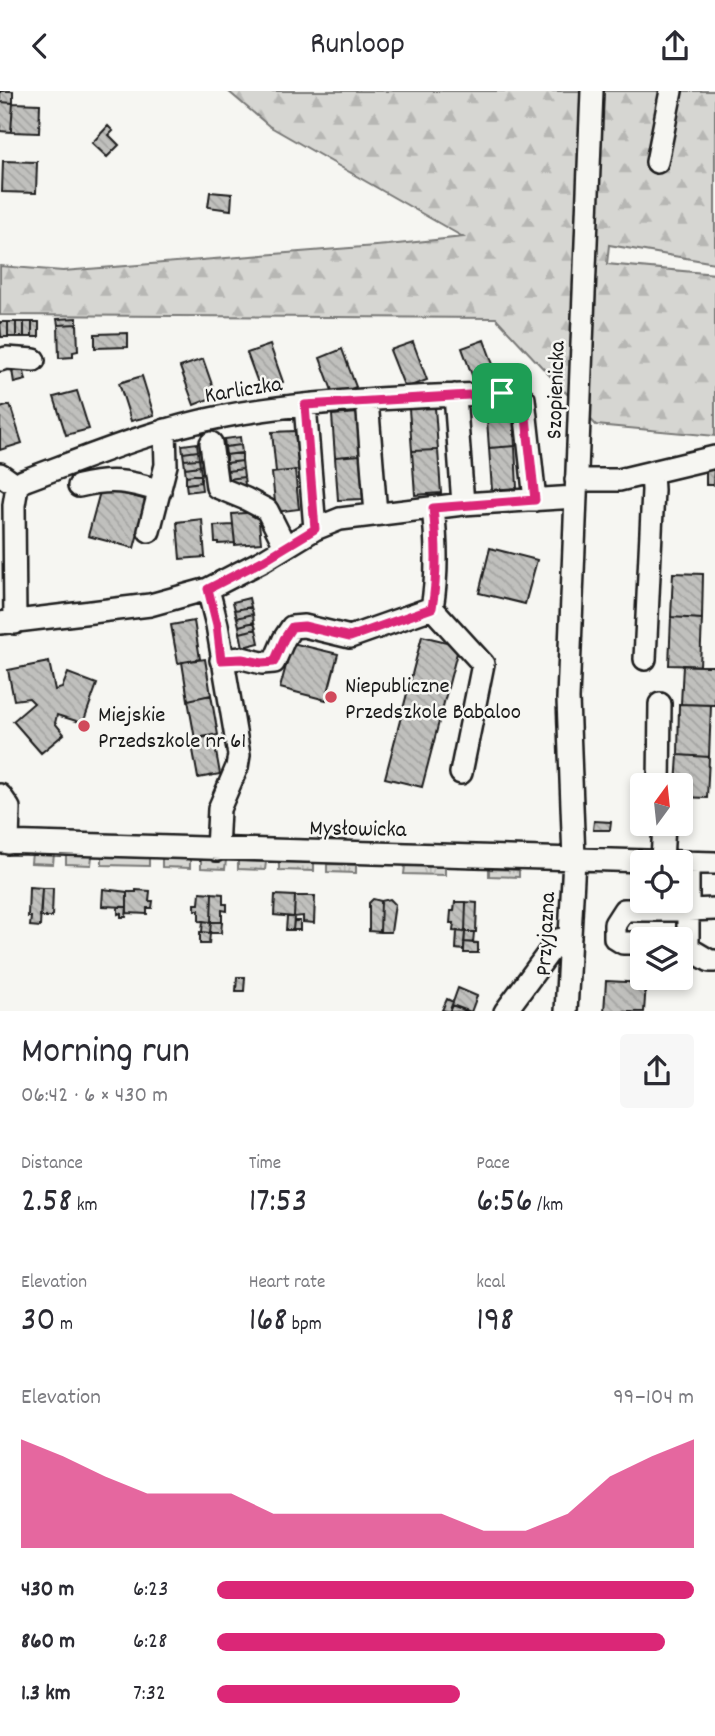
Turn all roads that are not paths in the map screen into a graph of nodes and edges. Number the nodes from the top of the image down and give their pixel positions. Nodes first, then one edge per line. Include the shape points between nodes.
1 (592, 91) edge
2 (671, 91) edge
3 (657, 162) dead end
4 (0, 360) edge
5 (34, 360) dead end
6 (455, 395) junction
7 (367, 400) junction
8 (305, 405) junction
9 (165, 430) junction
10 (211, 443) dead end
11 (715, 457) edge
12 (652, 472) junction
13 (9, 480) edge
14 (79, 486) dead end
15 (576, 488) junction
16 (160, 491) junction
17 (535, 500) junction
18 (463, 504) junction
19 (433, 508) junction
20 (376, 514) junction
21 (315, 529) junction
22 (149, 530) dead end
23 (285, 546) junction
24 (208, 589) junction
25 (432, 608) junction
26 (7, 623) edge
27 (645, 659) dead end
28 (221, 660) junction
29 (660, 705) dead end
30 (461, 772) dead end
31 (659, 773) edge
32 (0, 795) edge
33 (4, 842) edge
34 (217, 850) junction
35 (573, 859) junction
36 (630, 860) edge
37 (693, 862) edge
38 (715, 863) edge
39 (693, 909) edge
40 (715, 909) edge
41 (630, 910) edge
42 (688, 913) edge
43 (570, 937) junction
44 (630, 943) edge
45 (715, 961) edge
46 (505, 1011) edge
47 (566, 1011) edge

1 - 15 street, Szopienicka
2 - 3 street
4 - 5 street
6 - 7 street, Karliczka
6 - 17 street, Karliczka via 502,393 524,399
6 - 18 street
7 - 8 street, Karliczka
7 - 20 street
8 - 9 street, Karliczka via 223,416
8 - 21 street
9 - 13 street, Karliczka via 23,481
9 - 16 street via 166,465
10 - 23 street via 217,487 267,510
11 - 12 street, Karliczka
12 - 15 street, Karliczka
12 - 27 street
13 - 26 street, Karliczka via 14,505
14 - 16 street via 104,479
15 - 17 street, Karliczka
15 - 35 street, Szopienicka via 568,699
16 - 22 street
17 - 18 street, Karliczka
18 - 19 street, Karliczka
19 - 20 street, Karliczka
19 - 25 street via 438,545
20 - 21 street, Karliczka via 341,519
21 - 23 street, Karliczka
23 - 24 street, Karliczka
24 - 26 street, Karliczka via 150,604
24 - 28 street
25 - 28 street via 350,637 292,627 270,664
25 - 30 street via 483,664
28 - 34 street via 239,755 219,809
29 - 31 street
32 - 33 street via 9,808
33 - 34 street, Mysłowicka
34 - 35 street, Mysłowicka
35 - 36 street, Mysłowicka
35 - 43 street, Przyjazna
37 - 38 street, Mysłowicka
39 - 40 street
41 - 44 street via 624,910 615,925 615,938
42 - 45 street via 688,947
43 - 46 street via 558,940
43 - 47 street, Przyjazna

